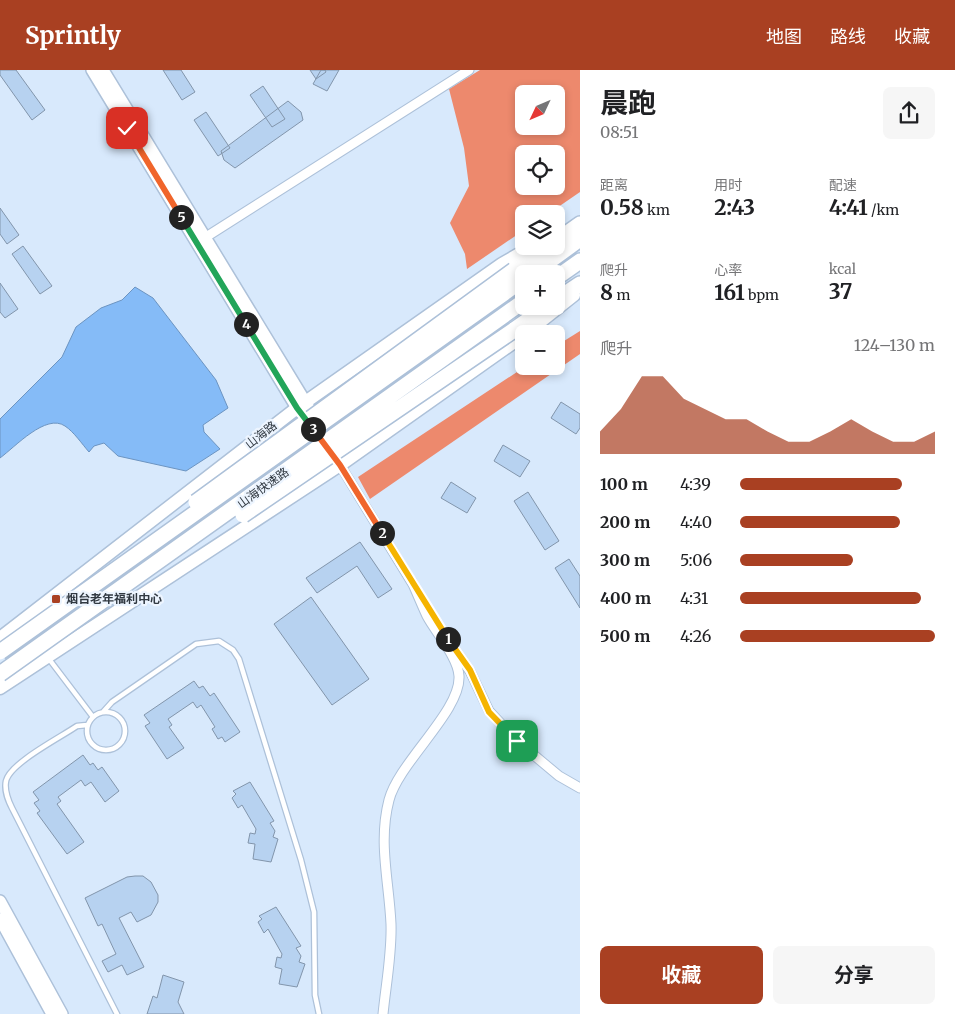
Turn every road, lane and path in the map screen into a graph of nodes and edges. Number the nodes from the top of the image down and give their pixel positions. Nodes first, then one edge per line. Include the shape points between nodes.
1 (92, 70) edge
2 (103, 70) edge
3 (469, 70) edge
4 (580, 219) edge
5 (580, 224) edge
6 (565, 228) edge
7 (565, 235) edge
8 (206, 237) junction
9 (580, 239) edge
10 (518, 255) edge
11 (539, 255) edge
12 (580, 261) edge
13 (529, 265) edge
14 (544, 265) edge
15 (565, 272) edge
16 (515, 278) edge
17 (580, 284) edge
18 (580, 290) edge
19 (565, 294) edge
20 (515, 307) edge
21 (539, 315) edge
22 (529, 325) edge
23 (532, 325) edge
24 (515, 337) edge
25 (515, 337) edge
26 (301, 404) junction
27 (340, 465) junction
28 (412, 582) junction
29 (0, 638) edge
30 (0, 652) edge
31 (29, 653) junction
32 (46, 656) junction
33 (0, 674) edge
34 (0, 688) edge
35 (103, 712) junction
36 (93, 716) junction
37 (88, 726) junction
38 (580, 788) edge
39 (0, 901) edge
40 (0, 919) edge
41 (52, 1014) edge
42 (62, 1014) edge
43 (117, 1014) edge
44 (319, 1014) edge
45 (383, 1014) edge

1 - 26 street
2 - 8 street
3 - 8 street
4 - 6 main road
5 - 7 highway
8 - 26 street
9 - 14 highway
10 - 26 main road, 山海路
11 - 13 highway, 山海快速路
12 - 15 highway
16 - 30 highway, 山海快速路, bridge
17 - 19 highway
18 - 23 main road
20 - 31 highway, 山海快速路, bridge
21 - 22 highway
24 - 27 main road
25 - 31 highway, bridge via 178,560
26 - 27 street
26 - 29 main road, 山海路
27 - 28 street
27 - 32 main road
28 - 38 street via 470,670 489,712 517,741 559,776
28 - 45 street via 459,676 456,693 408,762 389,798 383,854 389,882 391,926
31 - 33 highway, 山海快速路, bridge
32 - 34 main road
32 - 36 lane
35 - 36 lane
35 - 37 lane via 114,714 122,721 125,732 122,742 114,749 103,750 93,746 87,736
35 - 44 lane via 112,702 196,644 219,641 234,650 301,860 314,912 315,994
36 - 37 lane
37 - 43 lane via 77,726 13,769 6,781 6,790 12,808
39 - 42 street
40 - 41 street

